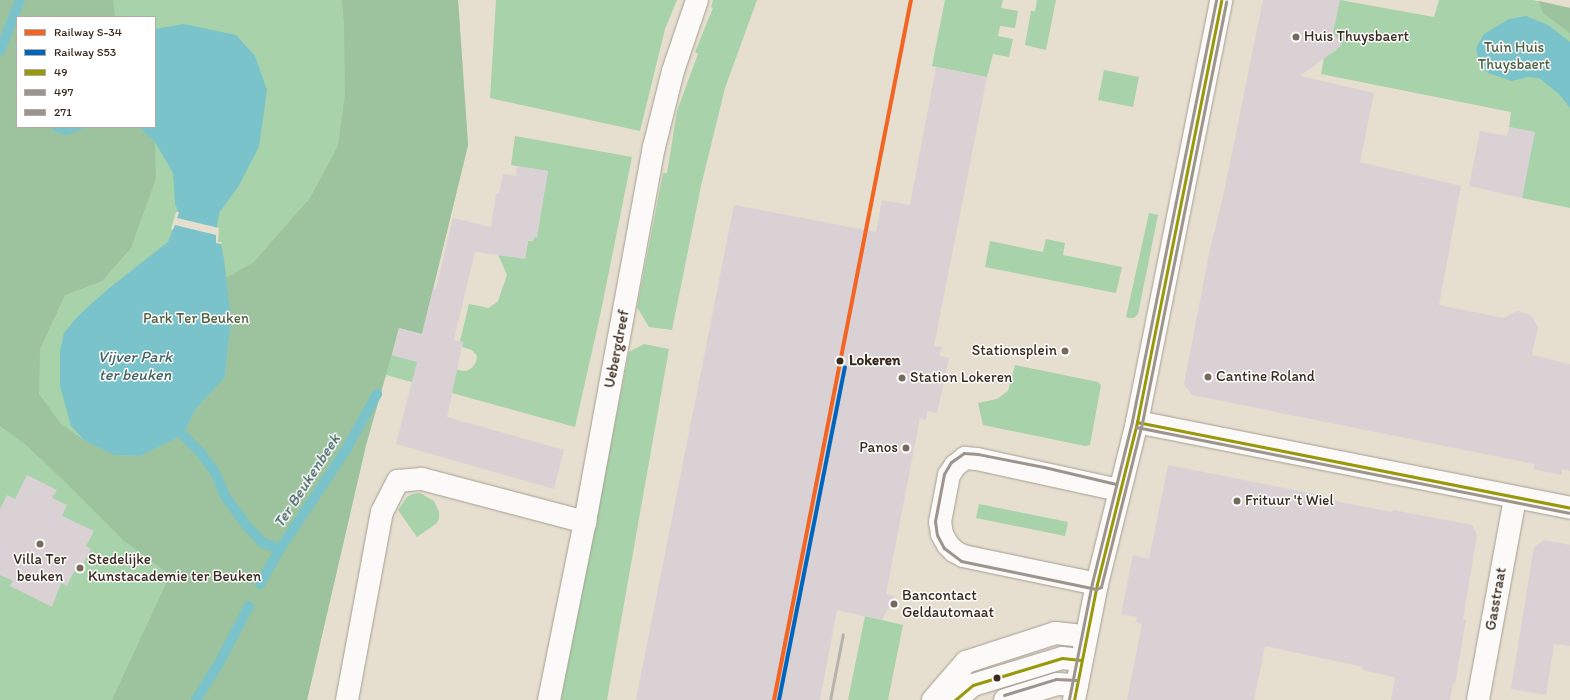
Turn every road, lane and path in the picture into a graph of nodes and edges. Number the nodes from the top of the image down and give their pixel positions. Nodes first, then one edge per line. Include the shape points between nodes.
1 (697, 0) edge
2 (1221, 0) edge
3 (1137, 422) junction
4 (1119, 490) junction
5 (1515, 498) junction
6 (1570, 508) edge
7 (585, 522) junction
8 (1098, 584) junction
9 (1086, 636) junction
10 (1081, 660) junction
11 (1075, 693) edge
12 (933, 699) edge
13 (347, 700) edge
14 (549, 700) edge
15 (955, 700) edge
16 (1005, 700) edge
17 (1478, 700) edge

1 - 7 street, Uebergdreef via 673,71 654,147
2 - 3 street
3 - 4 street
3 - 5 street
4 - 8 street
4 - 8 street via 965,458 955,466 949,476 940,522 942,534 954,551 963,556
5 - 6 street
5 - 17 street, Gasstraat
7 - 13 street via 422,479 398,481 382,512
7 - 14 street, Uebergdreef
8 - 9 street
9 - 10 street
9 - 12 street via 1055,633 966,662
10 - 11 street
10 - 15 street via 1062,658 973,685
11 - 16 street via 1056,684

